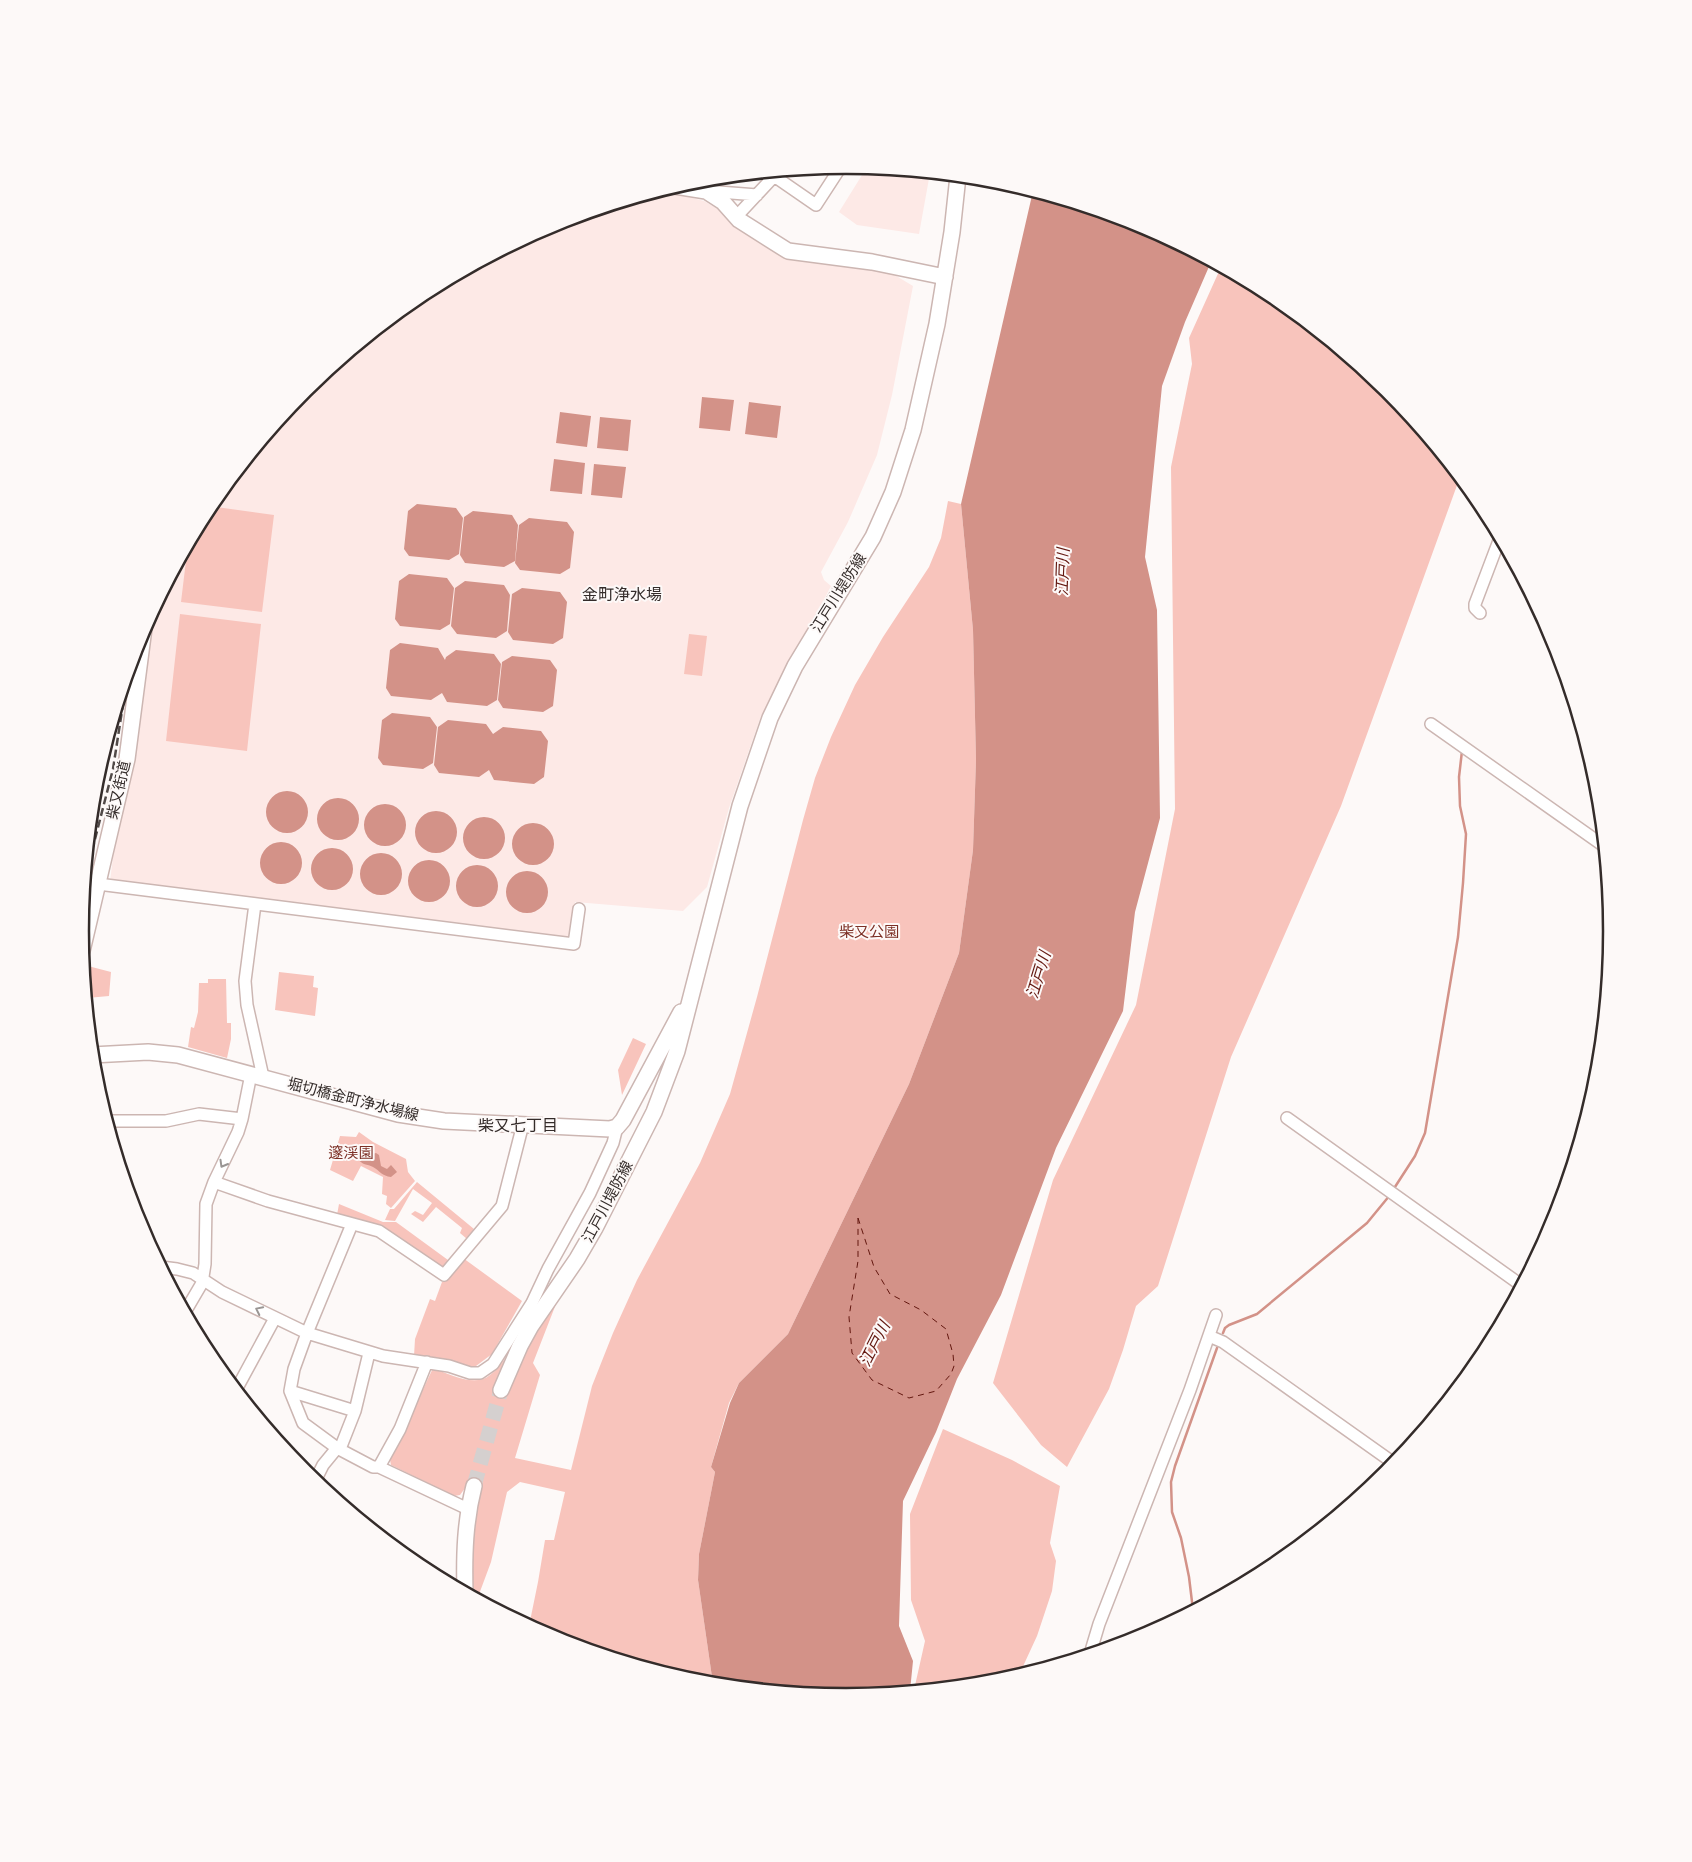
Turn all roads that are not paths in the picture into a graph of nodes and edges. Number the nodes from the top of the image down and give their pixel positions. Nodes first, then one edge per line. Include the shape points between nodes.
1 (836, 174) edge
2 (773, 177) edge
3 (779, 177) edge
4 (957, 182) edge
5 (694, 189) edge
6 (706, 191) junction
7 (756, 195) junction
8 (736, 217) junction
9 (944, 278) junction
10 (1497, 545) edge
11 (1480, 613) dead end
12 (140, 657) edge
13 (1432, 724) dead end
14 (1598, 842) edge
15 (98, 884) junction
16 (255, 904) junction
17 (579, 909) dead end
18 (89, 921) edge
19 (689, 1003) junction
20 (99, 1055) edge
21 (257, 1076) junction
22 (1288, 1118) dead end
23 (242, 1119) junction
24 (114, 1121) edge
25 (523, 1124) junction
26 (617, 1127) junction
27 (214, 1182) junction
28 (352, 1224) junction
29 (168, 1268) edge
30 (203, 1279) junction
31 (1517, 1282) edge
32 (188, 1307) edge
33 (1216, 1315) dead end
34 (275, 1318) junction
35 (307, 1334) junction
36 (1209, 1336) junction
37 (369, 1353) junction
38 (427, 1362) junction
39 (239, 1384) edge
40 (501, 1390) tunnel mouth
41 (290, 1391) junction
42 (354, 1412) junction
43 (338, 1449) junction
44 (1388, 1459) edge
45 (379, 1467) junction
46 (319, 1474) edge
47 (474, 1486) tunnel mouth
48 (468, 1509) junction
49 (465, 1586) edge
50 (1092, 1647) edge

1 - 3 street via 816,205
2 - 7 street
4 - 9 main road, 江戸川堤防線
5 - 6 main road
6 - 7 street
6 - 8 main road via 723,202
7 - 8 street
8 - 9 main road via 788,251 872,262
9 - 19 main road, 江戸川堤防線 via 919,406 894,492 873,537 795,666 770,718 740,806
10 - 11 street via 1475,604
12 - 15 main road, 柴又街道 via 127,759
13 - 14 street
15 - 16 street
15 - 18 main road, 柴又街道
16 - 17 street via 574,944
16 - 21 street via 245,981
19 - 26 main road, 江戸川堤防線
19 - 40 main road, 江戸川堤防線 via 671,1070 636,1150 581,1251 531,1326
20 - 21 main road, 堀切橋金町浄水場線 via 170,1054
21 - 23 street
21 - 25 main road, 堀切橋金町浄水場線 via 418,1118
22 - 31 street
23 - 24 street via 199,1114 166,1121
23 -> 27 street
25 - 26 main road, 堀切橋金町浄水場線
25 - 28 street via 502,1206 444,1276 379,1231
26 - 38 street via 590,1193 532,1303 493,1364 480,1373 470,1373
27 - 28 street
27 - 30 street via 206,1204
28 - 35 street
29 - 30 street via 193,1273
30 - 32 street
34 -> 30 street
33 - 36 street
34 - 35 street
34 - 39 street
35 - 37 street
35 - 41 street
36 - 44 street via 1223,1342
36 - 50 street
37 - 38 street
37 - 42 street
38 - 45 street via 400,1429
41 - 42 street
41 - 43 street via 303,1423
42 - 43 street
43 - 45 street
43 - 46 street
45 - 48 street
47 - 48 main road
48 - 49 main road

